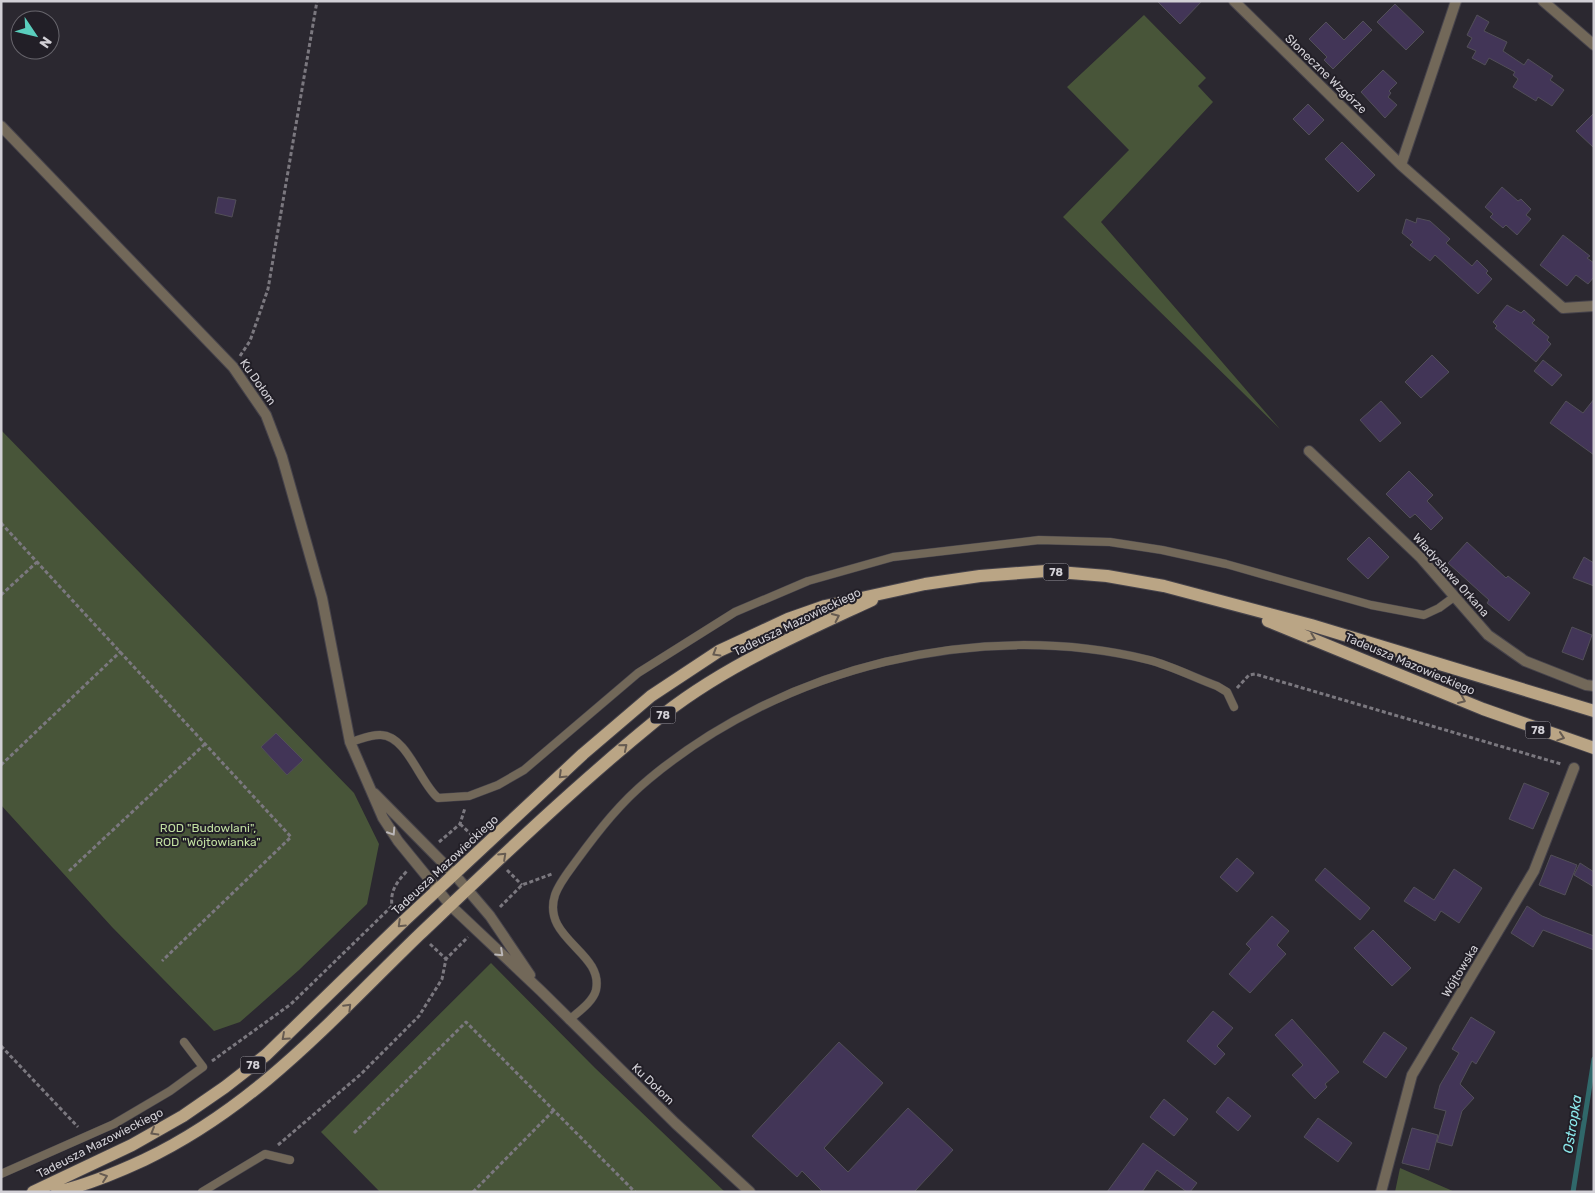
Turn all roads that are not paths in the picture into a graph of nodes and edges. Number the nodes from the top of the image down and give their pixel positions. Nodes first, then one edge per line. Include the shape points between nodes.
1 (1234, 1) edge
2 (1456, 1) edge
3 (1542, 1) edge
4 (1594, 45) edge
5 (1, 126) edge
6 (1401, 165) junction
7 (1594, 306) edge
8 (1309, 451) dead end
9 (893, 591) junction
10 (1454, 597) junction
11 (1218, 601) junction
12 (1594, 686) edge
13 (1234, 708) dead end
14 (1594, 711) edge
15 (350, 742) junction
16 (1594, 748) edge
17 (1574, 768) road end
18 (370, 789) junction
19 (455, 875) junction
20 (468, 890) junction
21 (438, 892) junction
22 (451, 906) junction
23 (542, 991) junction
24 (569, 1020) junction
25 (184, 1042) dead end
26 (290, 1160) dead end
27 (1, 1174) edge
28 (33, 1192) edge
29 (58, 1192) edge
30 (202, 1192) edge
31 (750, 1192) edge
32 (1381, 1192) edge

1 - 6 street, Słoneczne Wzgórze
2 - 6 street
3 - 4 street
5 - 15 street, Ku Dołom via 233,367 266,415 282,457 322,598
6 - 7 street, Słoneczne Wzgórze via 1563,308
8 - 10 street, Władysława Orkana via 1421,558
9 - 11 main road, Tadeusza Mazowieckiego / 78 via 980,576 1046,571 1107,576 1164,586
9 -> 19 main road, Tadeusza Mazowieckiego / 78 via 824,606 788,619 719,651 685,673 619,722
20 -> 9 main road, Tadeusza Mazowieckiego / 78 via 563,800 657,720 745,662
10 - 12 street, Władysława Orkana via 1488,635 1525,661
10 - 15 lane via 1424,615 1371,605 1217,562 1110,542 1039,540 893,556 808,581 736,612 638,673 524,770 469,796 438,798 396,740 376,735
11 - 14 main road, Tadeusza Mazowieckiego / 78 via 1310,625
11 -> 16 main road, Tadeusza Mazowieckiego / 78 via 1483,709
13 - 24 lane via 1227,692 1217,686 1150,661 1094,650 1041,645 982,647 925,654 858,668 794,692 740,718 672,760 624,800 566,874 552,909 556,924 584,956 596,976 596,990 590,1001
15 - 18 street, Ku Dołom
17 - 32 street, Wójtowska via 1534,871 1412,1075
18 - 19 street, Ku Dołom
18 -> 21 street, Ku Dołom via 383,818
19 - 20 street, Ku Dołom
19 - 21 main road, Tadeusza Mazowieckiego / 78
20 - 22 main road, Tadeusza Mazowieckiego / 78
20 - 23 street, Ku Dołom
21 - 22 street, Ku Dołom
21 -> 28 main road, Tadeusza Mazowieckiego / 78 via 266,1055 225,1087 132,1145
22 -> 23 street, Ku Dołom
29 -> 22 main road, Tadeusza Mazowieckiego / 78 via 118,1173 171,1147 247,1098 325,1029
23 - 24 street, Ku Dołom
24 - 31 street, Ku Dołom
25 - 27 lane via 203,1067 170,1091 114,1124
26 - 30 lane via 265,1154

